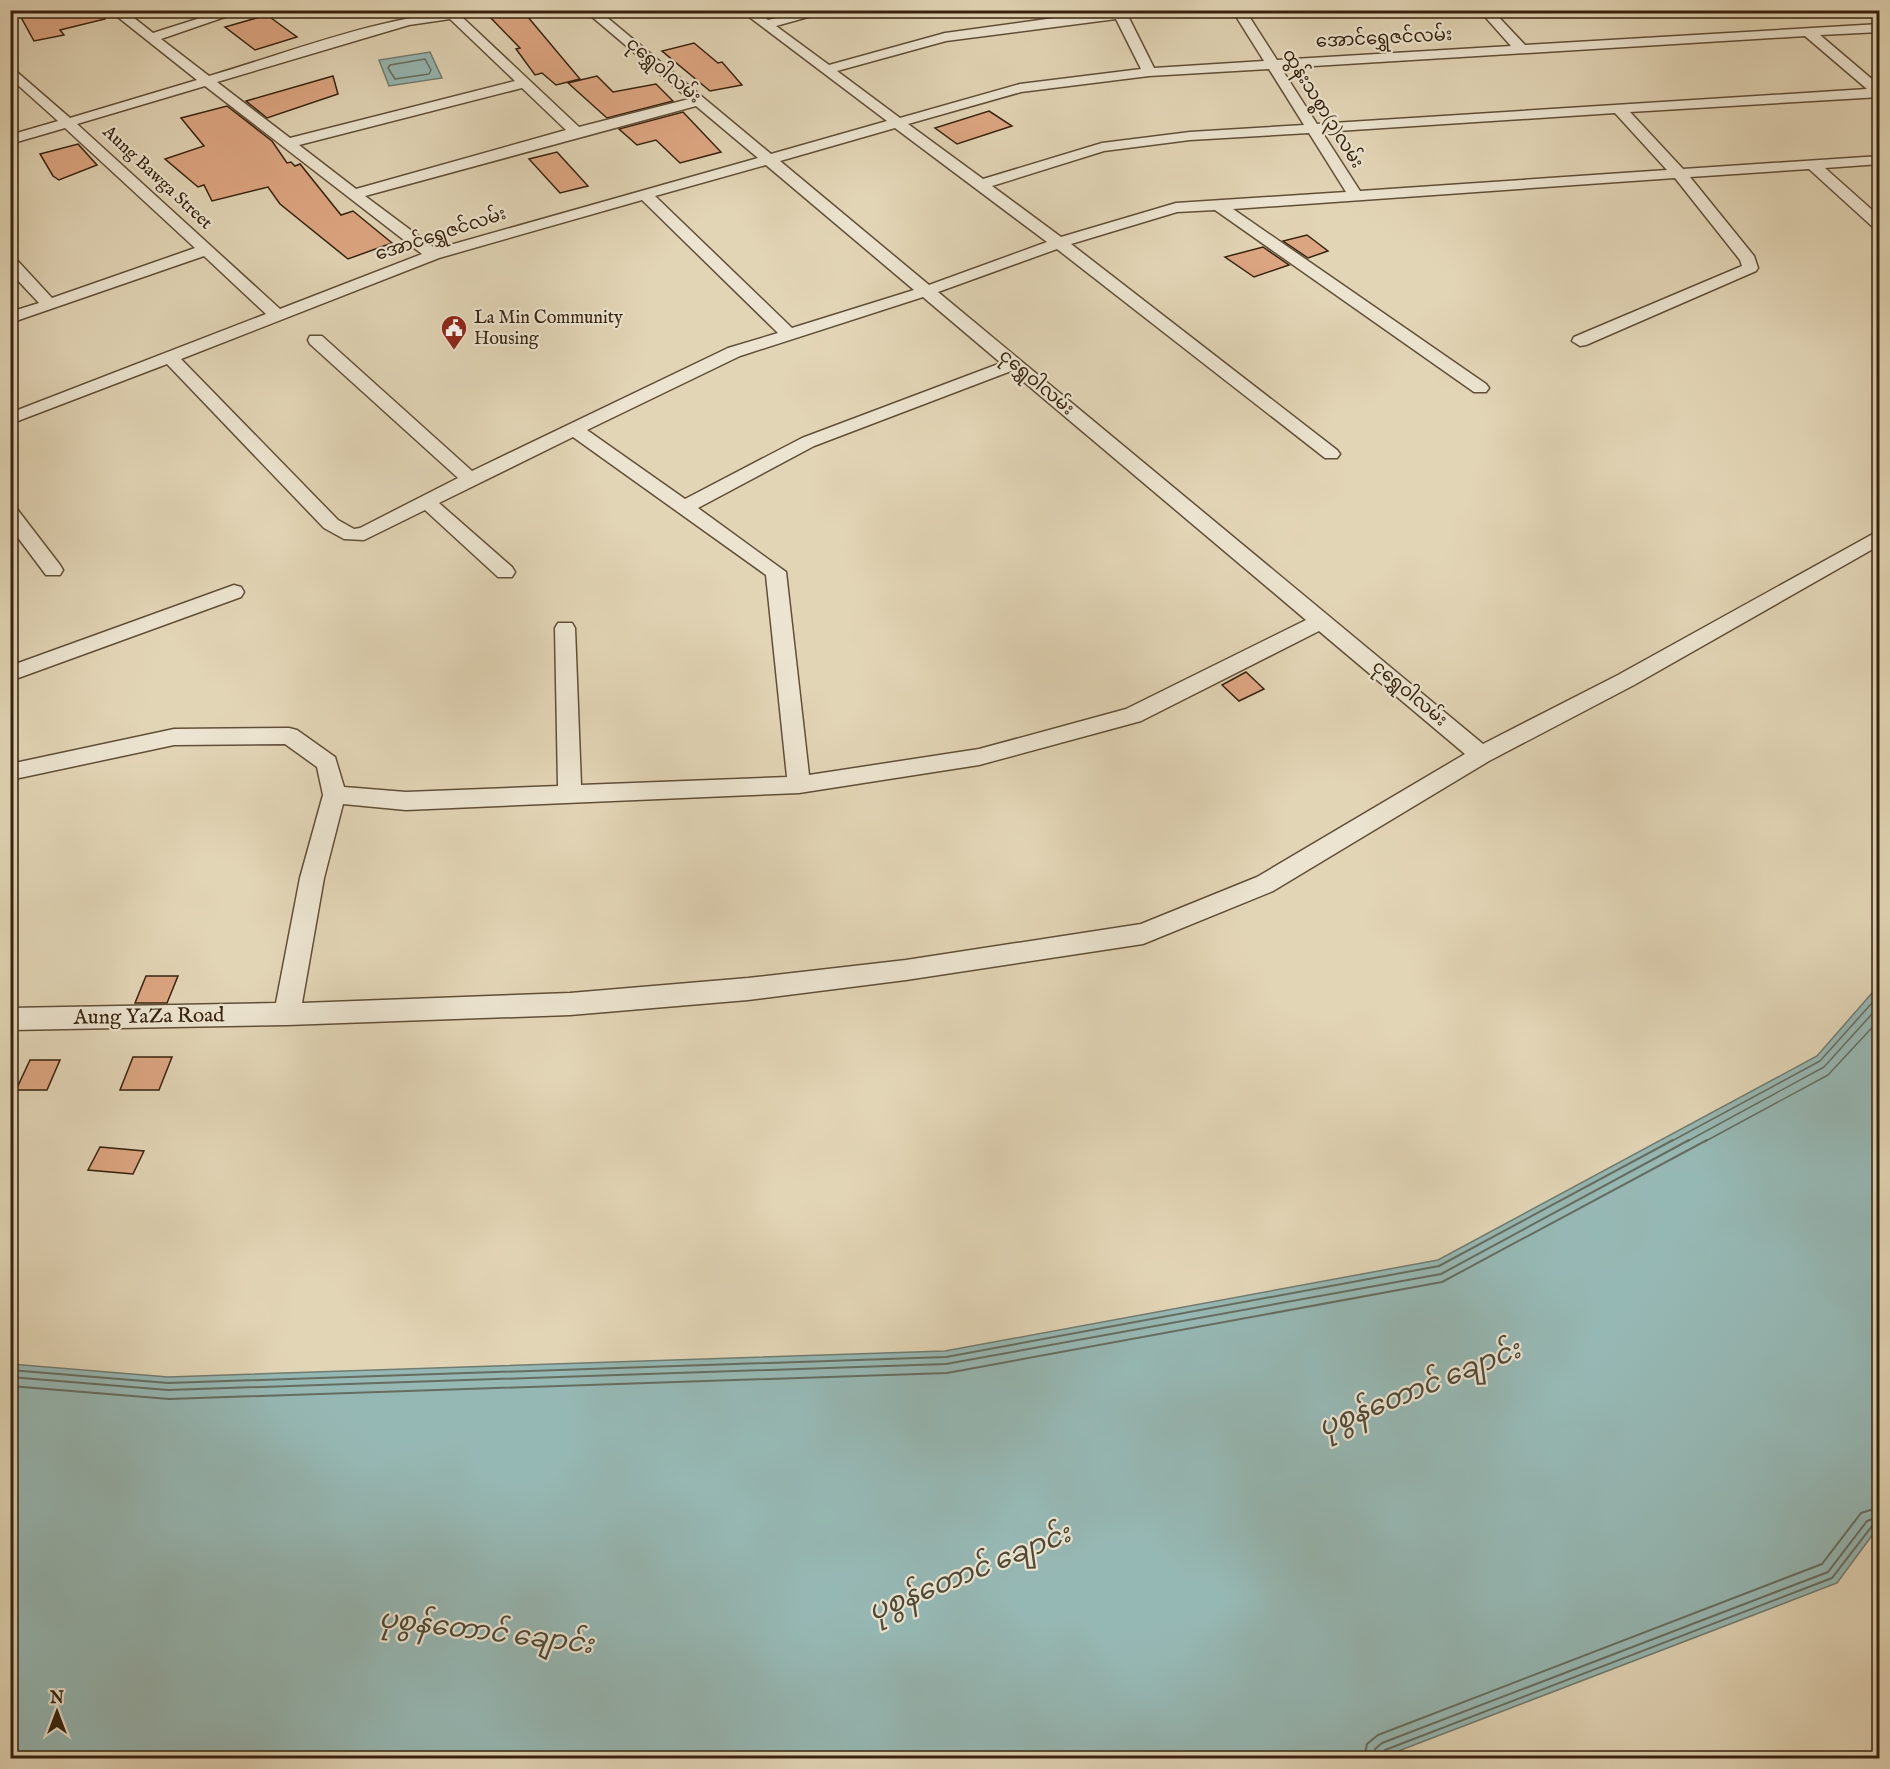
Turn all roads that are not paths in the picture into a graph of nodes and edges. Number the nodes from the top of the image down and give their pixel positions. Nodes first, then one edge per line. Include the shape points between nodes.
1 (115, 10) edge
2 (239, 10) edge
3 (485, 10) edge
4 (590, 10) edge
5 (746, 10) edge
6 (827, 10) edge
7 (1238, 10) edge
8 (1485, 10) edge
9 (1119, 13) edge
10 (453, 15) junction
11 (765, 25) junction
12 (1880, 28) edge
13 (1809, 33) junction
14 (150, 38) junction
15 (1522, 50) junction
16 (1273, 65) junction
17 (10, 70) edge
18 (826, 70) junction
19 (1149, 72) junction
20 (207, 81) junction
21 (524, 83) junction
22 (1879, 92) edge
23 (699, 101) junction
24 (1619, 109) junction
25 (67, 122) junction
26 (896, 122) junction
27 (1313, 128) junction
28 (576, 132) junction
29 (10, 140) edge
30 (288, 143) junction
31 (767, 158) junction
32 (1880, 160) edge
33 (1813, 165) junction
34 (1679, 174) junction
35 (980, 184) junction
36 (354, 194) junction
37 (644, 194) junction
38 (1356, 196) junction
39 (1218, 205) junction
40 (1880, 226) edge
41 (1059, 243) junction
42 (206, 250) junction
43 (433, 255) junction
44 (10, 262) edge
45 (926, 291) junction
46 (49, 304) junction
47 (277, 315) junction
48 (10, 318) edge
49 (789, 334) junction
50 (316, 340) dead end
51 (1580, 341) dead end
52 (170, 357) junction
53 (1013, 364) junction
54 (1480, 388) dead end
55 (10, 419) edge
56 (574, 429) junction
57 (1331, 454) dead end
58 (470, 479) junction
59 (427, 502) junction
60 (684, 507) junction
61 (10, 513) edge
62 (1880, 536) edge
63 (53, 570) dead end
64 (505, 572) dead end
65 (234, 591) dead end
66 (1321, 621) junction
67 (565, 628) dead end
68 (10, 674) edge
69 (1481, 755) junction
70 (10, 772) edge
71 (799, 785) junction
72 (334, 795) junction
73 (570, 795) junction
74 (287, 1014) junction
75 (10, 1019) edge

1 - 14 street
2 - 14 street
3 - 10 street
4 - 23 street, ငုရွှေဝါလမ်း
5 - 11 street
6 - 11 street
7 - 16 street, ထွန်းသစ္စာ(၃)လမ်း
8 - 15 street
9 - 18 street via 998,23
9 - 19 street
10 - 20 street via 408,21
10 - 21 street
11 - 18 street
12 - 13 street, အောင်ရွှေဇင်လမ်း
13 - 15 street, အောင်ရွှေဇင်လမ်း
13 - 22 street
14 - 20 street
15 - 16 street, အောင်ရွှေဇင်လမ်း
16 - 19 street, အောင်ရွှေဇင်လမ်း
16 - 27 street, ထွန်းသစ္စာ(၃)လမ်း
17 - 25 street, Aung Bawga Street
18 - 26 street
19 - 26 street, အောင်ရွှေဇင်လမ်း via 1020,87
20 - 25 street
20 - 30 street
21 - 28 street
21 - 30 street
22 - 24 street
23 - 28 street
23 - 31 street, ငုရွှေဝါလမ်း
24 - 27 street
24 - 34 street
25 - 29 street
25 - 42 street, Aung Bawga Street
26 - 31 street, အောင်ရွှေဇင်လမ်း
26 - 35 street
27 - 35 street via 1190,136 1102,147
27 - 38 street, ထွန်းသစ္စာ(၃)လမ်း
28 - 36 street
30 - 36 street
31 - 37 street, အောင်ရွှေဇင်လမ်း
31 - 45 street, ငုရွှေဝါလမ်း
32 - 33 street
33 - 34 street
33 - 40 street
34 - 38 street
34 - 51 street via 1748,259 1750,268
35 - 41 street
36 - 43 street
37 - 43 street, အောင်ရွှေဇင်လမ်း
37 - 49 street
38 - 39 street
39 - 41 street via 1176,208
39 - 54 street
41 - 45 street
41 - 57 street
42 - 46 street
42 - 47 street, Aung Bawga Street
43 - 47 street, အောင်ရွှေဇင်လမ်း
44 - 46 street
45 - 49 street
45 - 53 street, ငုရွှေဝါလမ်း
46 - 48 street
47 - 52 street, အောင်ရွှေဇင်လမ်း
49 - 56 street via 734,352
50 - 58 street
52 - 55 street, အောင်ရွှေဇင်လမ်း
52 - 59 street via 331,524 351,535 364,534
53 - 60 street via 808,442
53 - 66 street, ငုရွှေဝါလမ်း
56 - 58 street
56 - 60 street
58 - 59 street
59 - 64 street
60 - 71 street via 776,572
61 - 63 street
62 - 69 street, Aung YaZa Road via 1626,680
65 - 68 street
66 - 69 street, ငုရွှေဝါလမ်း
66 - 71 street via 1133,715 979,757
67 - 73 street
69 - 74 street, Aung YaZa Road via 1265,884 1143,934 748,989 570,1004
70 - 72 street via 174,736 289,736 327,763
71 - 73 street
72 - 73 street via 406,801
72 - 74 street via 312,878
74 - 75 street, Aung YaZa Road

